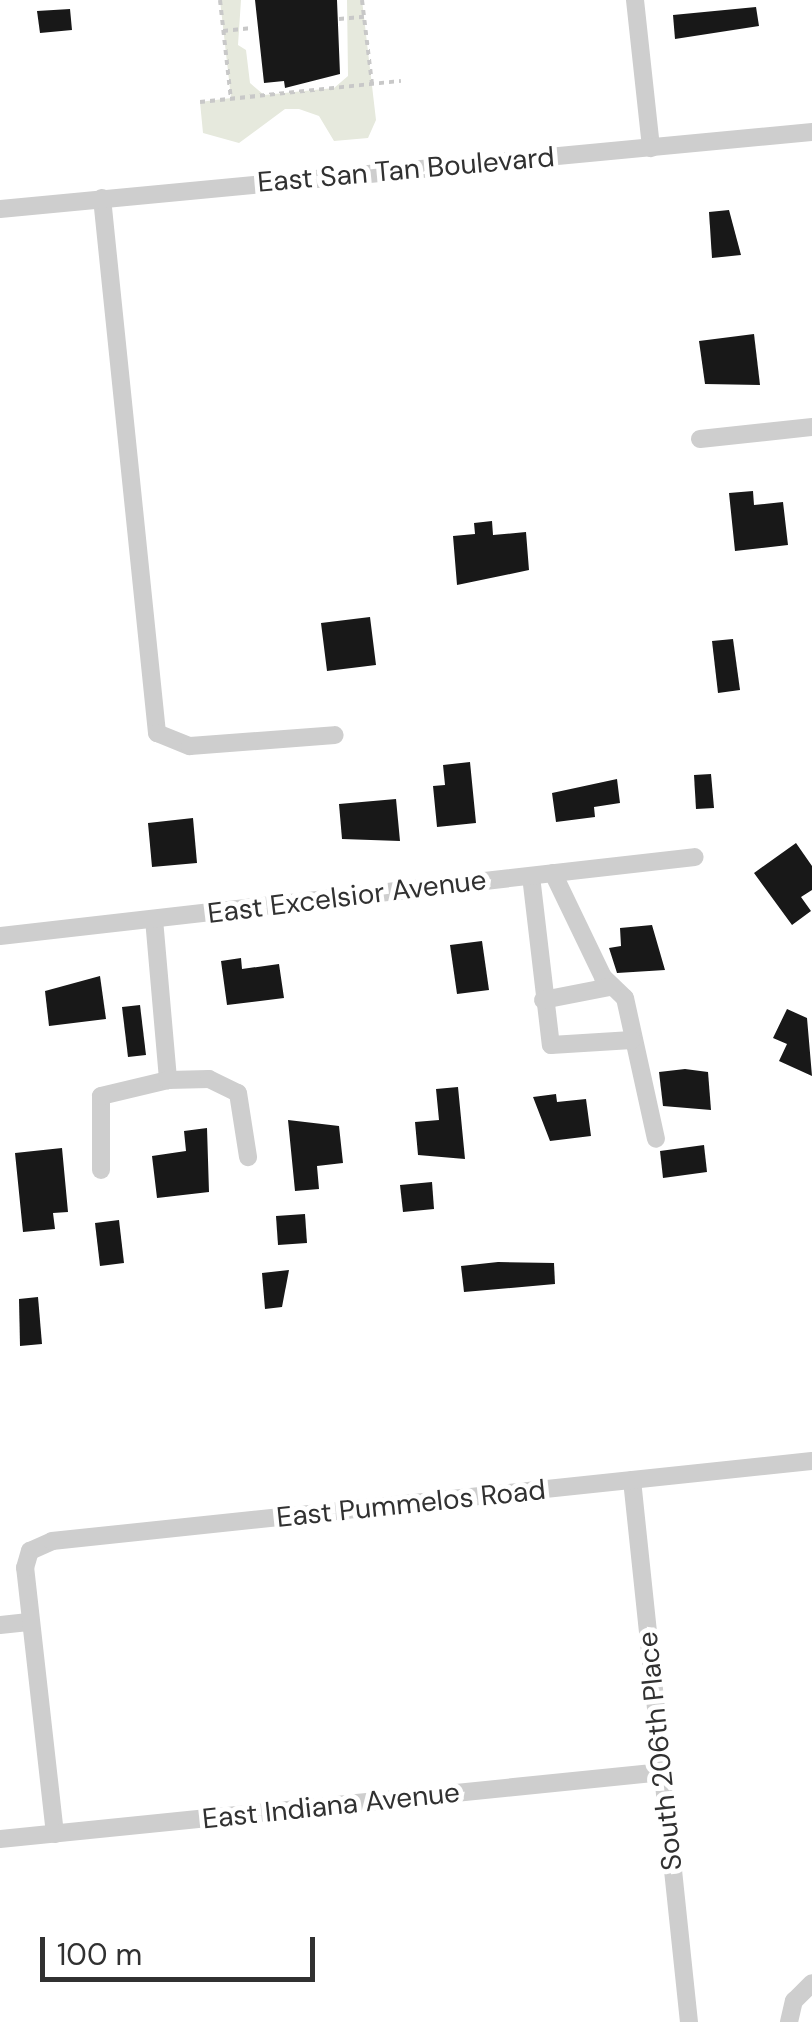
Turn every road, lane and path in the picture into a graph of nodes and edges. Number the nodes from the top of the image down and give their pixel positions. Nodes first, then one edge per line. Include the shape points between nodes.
1 (220, 0) edge
2 (362, 0) edge
3 (635, 0) edge
4 (364, 17) junction
5 (339, 20) dead end
6 (252, 28) dead end
7 (223, 31) junction
8 (401, 80) dead end
9 (372, 84) junction
10 (231, 99) junction
11 (200, 102) dead end
12 (812, 132) edge
13 (650, 148) junction
14 (102, 198) junction
15 (0, 208) edge
16 (812, 427) edge
17 (700, 439) dead end
18 (335, 734) dead end
19 (695, 857) dead end
20 (554, 873) junction
21 (531, 876) junction
22 (154, 919) junction
23 (0, 936) edge
24 (610, 987) junction
25 (543, 1000) junction
26 (632, 1040) junction
27 (168, 1080) junction
28 (656, 1139) dead end
29 (248, 1158) dead end
30 (100, 1170) dead end
31 (812, 1462) edge
32 (632, 1480) junction
33 (31, 1622) junction
34 (0, 1626) edge
35 (662, 1772) junction
36 (55, 1834) junction
37 (0, 1839) edge
38 (812, 1983) edge
39 (689, 2022) edge
40 (789, 2022) edge

1 - 7 path
2 - 4 path
3 - 13 street
4 - 5 path
4 - 9 path
6 - 7 path
7 - 10 path
8 - 9 path
9 - 10 path
10 - 11 path
12 - 13 street, East San Tan Boulevard
13 - 14 street, East San Tan Boulevard
14 - 15 street, East San Tan Boulevard
14 - 18 street via 157,733 190,746
16 - 17 street
19 - 20 street, East Excelsior Avenue
20 - 21 street, East Excelsior Avenue
20 - 24 street
21 - 22 street, East Excelsior Avenue
21 - 25 street
22 - 23 street, East Excelsior Avenue
22 - 27 street
24 - 25 street
24 - 26 street via 625,998
25 - 26 street via 546,1038 557,1048
26 - 28 street
27 - 29 street via 209,1079 238,1093
27 - 30 street via 101,1096
31 - 32 street, East Pummelos Road
32 - 33 street, East Pummelos Road via 52,1541 30,1551 25,1568
32 - 35 street, South 206th Place
33 - 34 street
33 - 36 street
35 - 36 street, East Indiana Avenue
35 - 39 street, South 206th Place
36 - 37 street, East Indiana Avenue
38 - 40 street via 794,2001

